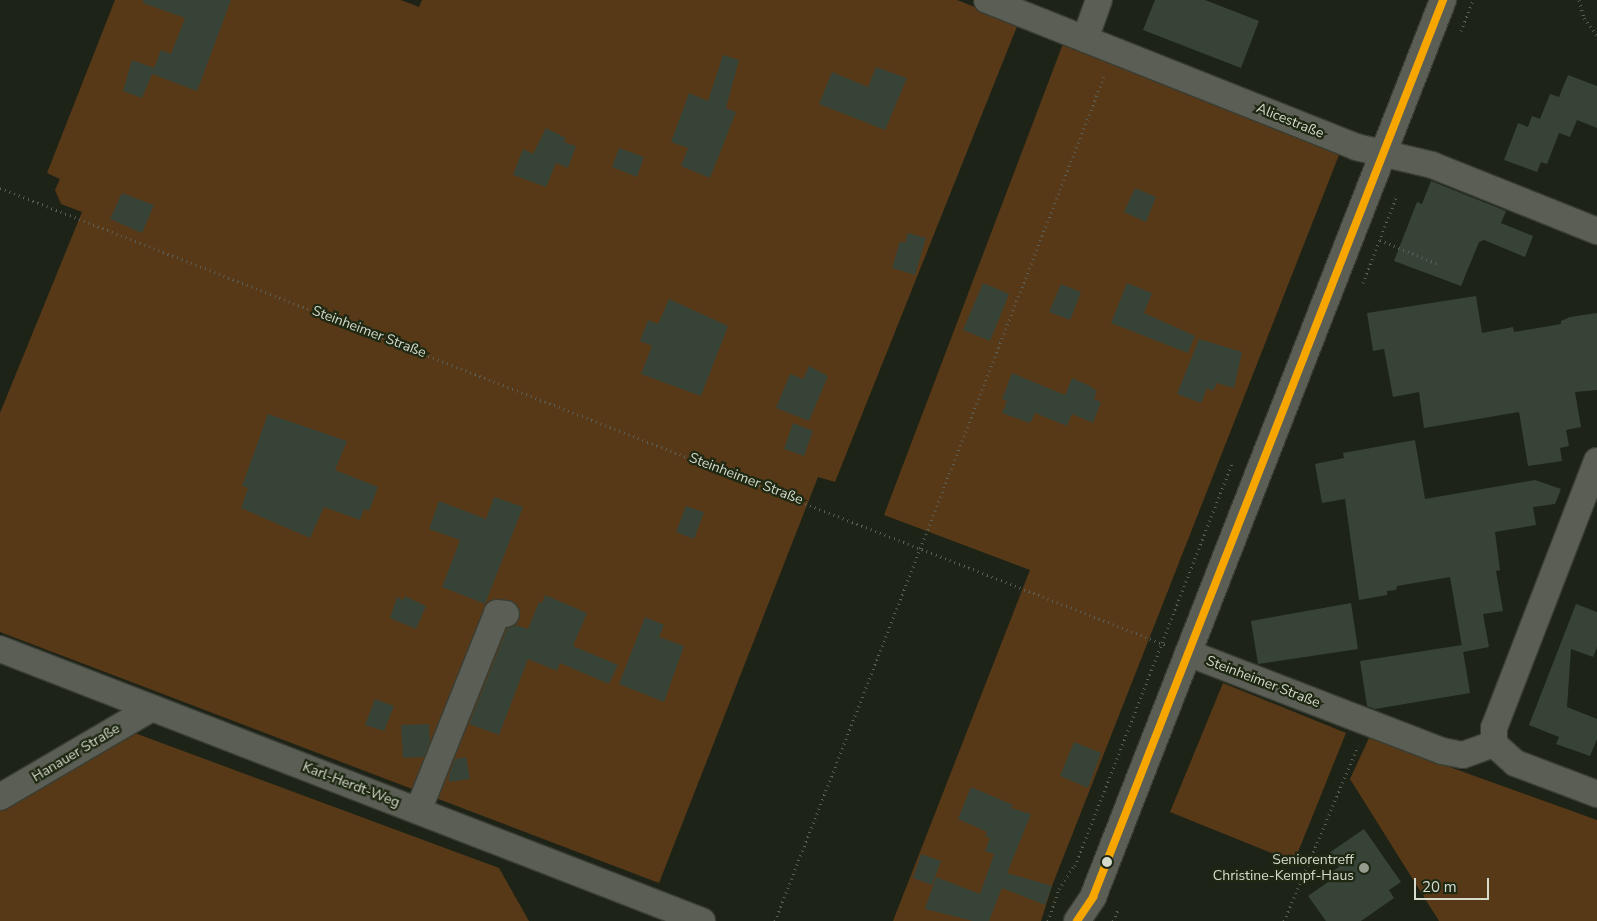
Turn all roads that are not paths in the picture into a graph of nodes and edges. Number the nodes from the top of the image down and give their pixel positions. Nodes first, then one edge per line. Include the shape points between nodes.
1 (987, 0) edge
2 (1100, 0) edge
3 (1443, 0) edge
4 (1085, 39) junction
5 (1383, 153) junction
6 (1597, 231) edge
7 (1597, 461) edge
8 (506, 614) dead end
9 (0, 649) edge
10 (1188, 653) junction
11 (152, 708) junction
12 (1494, 744) junction
13 (1597, 794) edge
14 (0, 797) edge
15 (418, 811) junction
16 (1091, 909) edge
17 (702, 921) edge
18 (1077, 921) edge

1 - 4 street, Alicestraße
2 - 4 street
3 - 5 street
4 - 5 street, Alicestraße via 1356,147
5 - 6 street, Alicestraße via 1432,166
5 - 10 street
7 - 12 street via 1494,728
8 - 15 street via 497,613
9 - 11 street, Karl-Herdt-Weg
10 - 12 street, Steinheimer Straße via 1453,754
10 - 16 street
11 - 14 street, Hanauer Straße
11 - 15 street, Karl-Herdt-Weg
12 - 13 street via 1515,763
15 - 17 street, Karl-Herdt-Weg
16 - 18 street

